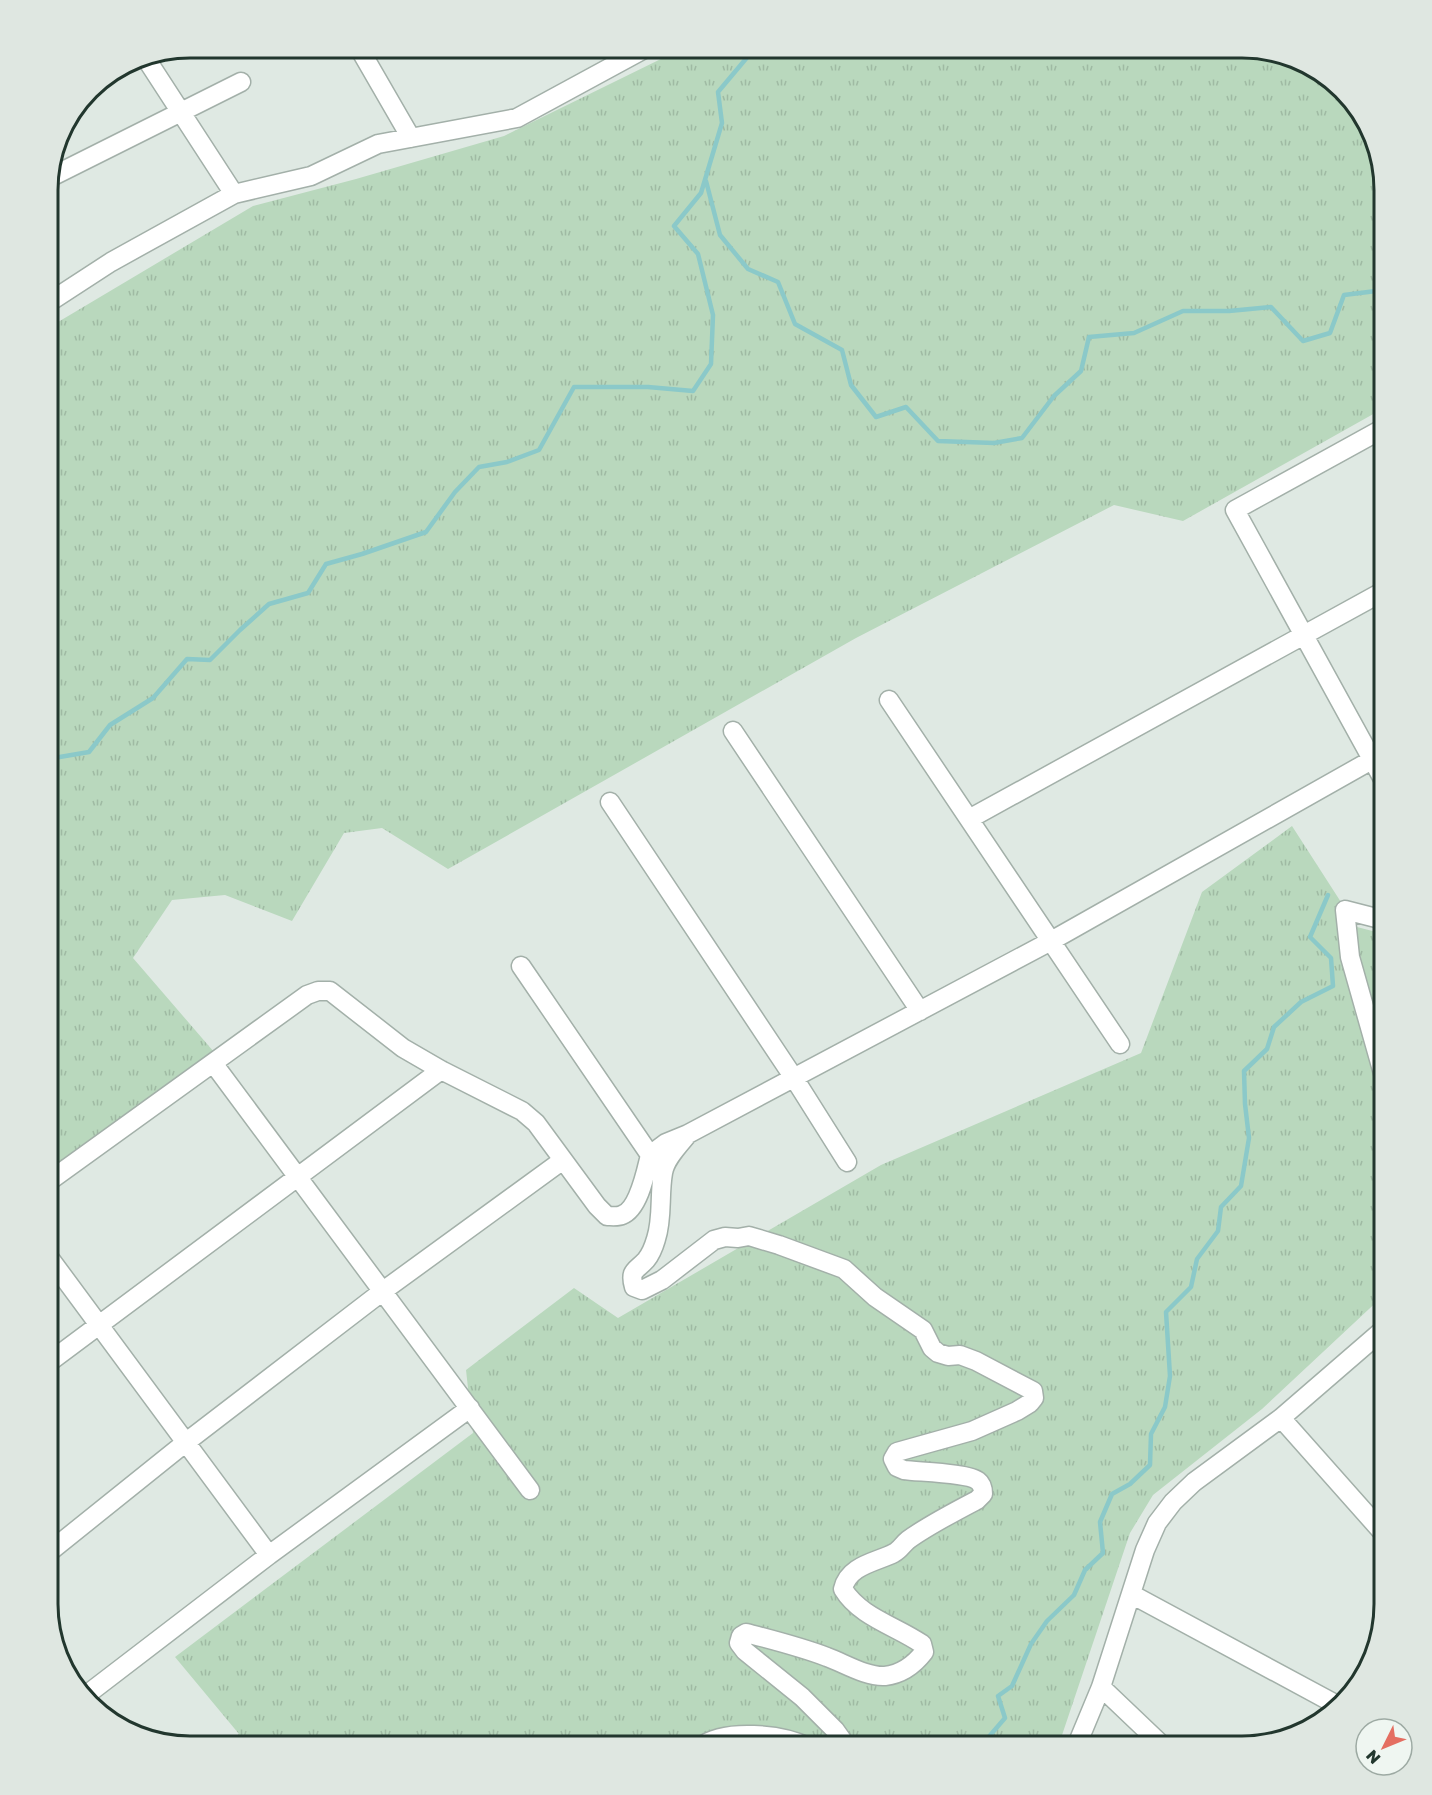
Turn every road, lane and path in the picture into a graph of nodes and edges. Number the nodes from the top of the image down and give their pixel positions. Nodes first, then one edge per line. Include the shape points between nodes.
1 (365, 59) edge
2 (626, 59) edge
3 (150, 65) edge
4 (241, 82) dead end
5 (181, 112) junction
6 (411, 138) junction
7 (60, 172) edge
8 (234, 194) junction
9 (59, 296) edge
10 (1374, 434) edge
11 (1374, 596) edge
12 (1304, 635) junction
13 (889, 700) dead end
14 (733, 731) dead end
15 (1374, 749) edge
16 (1374, 758) edge
17 (610, 802) dead end
18 (969, 819) junction
19 (1374, 917) edge
20 (1051, 941) junction
21 (521, 966) dead end
22 (920, 1011) junction
23 (1374, 1042) edge
24 (1120, 1044) dead end
25 (213, 1063) junction
26 (441, 1070) junction
27 (794, 1078) junction
28 (688, 1134) junction
29 (650, 1155) junction
30 (563, 1160) junction
31 (847, 1162) dead end
32 (58, 1175) edge
33 (298, 1176) junction
34 (58, 1270) edge
35 (383, 1291) junction
36 (98, 1325) junction
37 (1374, 1341) edge
38 (58, 1355) edge
39 (470, 1408) junction
40 (1281, 1418) junction
41 (185, 1443) junction
42 (530, 1490) dead end
43 (1374, 1523) edge
44 (58, 1545) edge
45 (269, 1555) junction
46 (1131, 1594) junction
47 (1101, 1687) junction
48 (91, 1692) edge
49 (1331, 1702) edge
50 (738, 1736) edge
51 (756, 1736) edge
52 (839, 1736) edge
53 (1081, 1736) edge
54 (1152, 1736) edge

1 - 6 street
2 - 6 street via 517,118
3 - 5 street
4 - 5 street
5 - 7 street
5 - 8 street
6 - 8 street via 378,144 311,176
8 - 9 street via 111,262
10 - 12 street via 1235,510
11 - 12 street
12 - 15 street
12 - 18 street
13 - 18 street
14 - 22 street
16 - 20 street
17 - 27 street
18 - 20 street
19 - 23 street via 1345,910 1350,957
20 - 22 street
20 - 24 street
21 - 29 street
22 - 27 street
25 - 26 street via 308,995 330,992 403,1048
25 - 32 street
25 - 33 street
26 - 30 street via 522,1111 536,1123
26 - 33 street
27 - 28 street
27 - 31 street
28 - 29 street
28 - 52 street via 663,1171 657,1236 646,1260 634,1270 634,1287 642,1290 662,1280 714,1240 749,1236 844,1269 875,1297 923,1330 938,1353 975,1361 1033,1391 1030,1403 1017,1411 972,1431 897,1452 893,1459 904,1470 966,1476 977,1480 983,1488 977,1500 908,1540 896,1552 861,1567 844,1582 848,1597 860,1607 922,1644 924,1652 908,1669 882,1676 746,1633 741,1636 739,1643 745,1651 802,1697
29 - 30 street via 638,1195 621,1216 607,1216
30 - 35 street
33 - 35 street
33 - 36 street
34 - 36 street
35 - 39 street
35 - 41 street
36 - 38 street
36 - 41 street
37 - 40 street
39 - 42 street
39 - 45 street
40 - 43 street
40 - 46 street via 1173,1502 1157,1523
41 - 44 street
41 - 45 street
45 - 48 street
46 - 47 street
46 - 49 street
47 - 53 street
47 - 54 street
50 - 51 street

